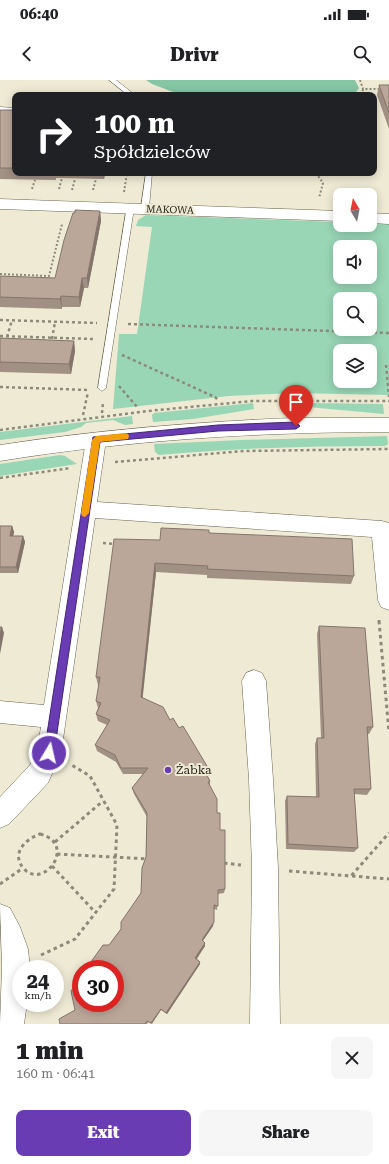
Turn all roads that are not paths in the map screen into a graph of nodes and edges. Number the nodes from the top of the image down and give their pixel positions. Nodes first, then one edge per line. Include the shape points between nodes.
1 (112, 80) edge
2 (128, 92) edge
3 (0, 109) edge
4 (12, 110) edge
5 (148, 176) edge
6 (0, 204) edge
7 (138, 208) junction
8 (333, 216) edge
9 (377, 218) edge
10 (389, 219) edge
11 (99, 389) road end
12 (389, 425) edge
13 (96, 440) junction
14 (0, 453) edge
15 (86, 509) junction
16 (386, 529) edge
17 (384, 607) edge
18 (254, 681) dead end
19 (0, 712) edge
20 (55, 717) junction
21 (0, 815) edge
22 (0, 918) edge
23 (9, 1024) edge
24 (265, 1024) edge

1 - 2 lane
3 - 4 lane
5 - 7 lane
6 - 7 street, MAKOWA via 65,198
7 - 8 street, MAKOWA
7 - 11 lane
9 - 10 street
12 - 13 street via 218,428
13 - 14 street
13 - 15 street
15 - 16 street
15 - 20 street
16 - 17 street
18 - 24 street via 265,868
19 - 20 street
20 - 21 street via 49,753 39,774
22 - 23 street via 10,935 16,964

